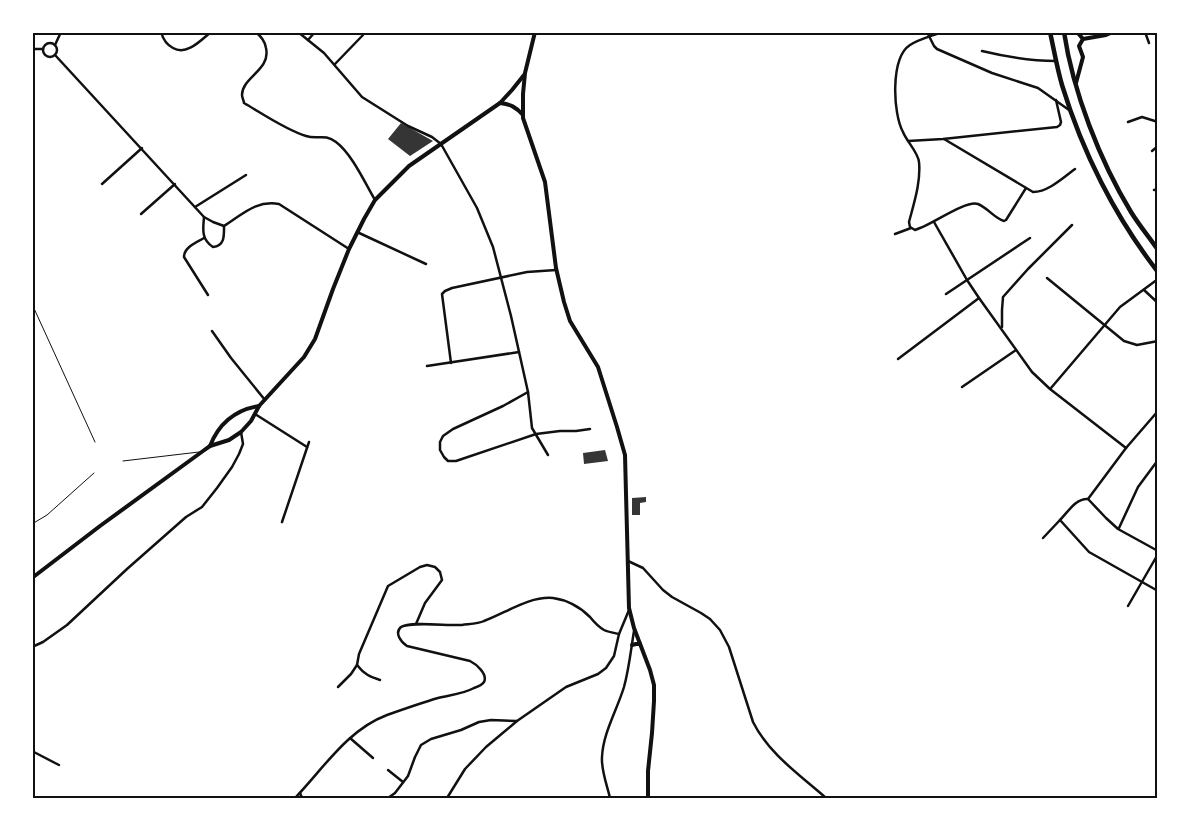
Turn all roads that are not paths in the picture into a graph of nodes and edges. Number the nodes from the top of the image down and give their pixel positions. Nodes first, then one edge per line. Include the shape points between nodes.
1 (61, 32) edge
2 (161, 32) edge
3 (211, 32) edge
4 (256, 32) edge
5 (298, 32) edge
6 (314, 32) edge
7 (535, 32) edge
8 (927, 32) edge
9 (942, 32) edge
10 (1050, 32) edge
11 (1064, 32) edge
12 (1077, 32) edge
13 (1113, 32) edge
14 (1146, 32) edge
15 (363, 35) dead end
16 (929, 37) junction
17 (1083, 39) junction
18 (308, 40) junction
19 (1149, 43) dead end
20 (56, 45) junction
21 (32, 49) edge
22 (43, 49) junction
23 (982, 51) dead end
24 (55, 55) junction
25 (1056, 61) junction
26 (335, 64) junction
27 (525, 73) junction
28 (1076, 83) junction
29 (1056, 100) junction
30 (500, 104) junction
31 (1070, 111) junction
32 (522, 115) junction
33 (1128, 122) dead end
34 (1158, 122) edge
35 (943, 138) junction
36 (908, 141) junction
37 (441, 144) junction
38 (1158, 146) edge
39 (142, 148) junction
40 (1152, 151) dead end
41 (1075, 169) dead end
42 (246, 175) dead end
43 (102, 184) dead end
44 (174, 184) junction
45 (1026, 188) junction
46 (375, 200) junction
47 (195, 207) junction
48 (141, 214) dead end
49 (204, 217) junction
50 (934, 222) junction
51 (224, 226) junction
52 (1072, 226) dead end
53 (911, 228) junction
54 (357, 232) junction
55 (895, 234) dead end
56 (204, 238) junction
57 (1030, 238) dead end
58 (349, 248) junction
59 (1158, 250) edge
60 (426, 264) dead end
61 (556, 270) junction
62 (1158, 272) edge
63 (501, 278) junction
64 (1047, 278) dead end
65 (1158, 279) edge
66 (967, 280) junction
67 (1144, 290) junction
68 (946, 294) dead end
69 (208, 295) dead end
70 (979, 298) junction
71 (1158, 303) edge
72 (32, 304) edge
73 (1105, 325) junction
74 (1002, 329) junction
75 (212, 331) dead end
76 (1158, 341) edge
77 (1016, 350) junction
78 (519, 352) junction
79 (898, 359) dead end
80 (451, 363) junction
81 (427, 366) dead end
82 (962, 387) dead end
83 (1050, 389) junction
84 (528, 392) junction
85 (265, 400) junction
86 (259, 406) junction
87 (1158, 411) edge
88 (255, 414) junction
89 (590, 429) dead end
90 (241, 432) junction
91 (536, 434) junction
92 (95, 442) dead end
93 (309, 442) dead end
94 (210, 446) junction
95 (307, 447) junction
96 (1126, 448) junction
97 (203, 451) junction
98 (548, 455) dead end
99 (1158, 460) edge
100 (123, 461) dead end
101 (94, 472) dead end
102 (1088, 499) junction
103 (1060, 520) junction
104 (282, 522) dead end
105 (32, 524) edge
106 (1118, 529) junction
107 (1043, 538) dead end
108 (1158, 552) edge
109 (628, 561) junction
110 (32, 578) edge
111 (1141, 582) junction
112 (1158, 591) edge
113 (1128, 606) dead end
114 (629, 608) junction
115 (416, 624) junction
116 (634, 628) junction
117 (619, 634) junction
118 (640, 644) junction
119 (632, 645) junction
120 (32, 647) edge
121 (357, 666) junction
122 (380, 680) dead end
123 (338, 687) dead end
124 (517, 721) junction
125 (350, 738) junction
126 (32, 751) edge
127 (373, 758) dead end
128 (58, 765) dead end
129 (388, 770) dead end
130 (403, 782) junction
131 (300, 793) junction
132 (295, 798) edge
133 (302, 798) edge
134 (388, 798) edge
135 (447, 798) edge
136 (610, 798) edge
137 (648, 798) edge
138 (826, 798) edge

1 - 20 street
2 - 3 street via 169,46 184,50 198,44
4 - 46 street via 267,51 265,62 242,95 244,103 308,137 326,136 336,142 350,158
5 - 18 street
6 - 18 street
7 - 27 main road
8 - 16 street
9 - 16 street
10 - 25 highway
11 - 28 highway
12 - 17 main road
13 - 17 main road
14 - 19 street
15 - 26 street
16 - 29 street via 937,49 992,73 1038,88
16 - 36 street via 909,45 899,60 895,88 897,118
17 - 28 main road via 1079,46 1083,57
18 - 26 street
20 - 22 street via 50,42
20 - 24 street
21 - 22 street
22 - 24 street via 46,55
23 - 25 street
24 - 39 street
25 - 31 highway
26 - 37 street via 362,97
27 - 30 main road
27 - 32 main road
28 - 59 highway via 1107,167 1131,212
29 - 31 street
29 - 35 street via 1060,122 1057,127
30 - 32 main road via 515,107
30 - 37 main road
31 - 62 highway via 1106,191 1138,247
32 - 61 main road via 545,182
33 - 34 street via 1142,117
35 - 36 street
35 - 45 street
36 - 53 street via 919,160 919,180 909,222
37 - 46 main road via 409,166
37 - 63 street via 477,208
38 - 40 street
39 - 43 street
39 - 44 street
41 - 45 street via 1040,192
42 - 47 street
44 - 47 street
44 - 48 street
45 - 50 street via 1004,221 970,203
46 - 54 main road
47 - 49 street
49 - 51 street
49 - 56 street
50 - 53 street via 915,230
50 - 66 street
51 - 56 street via 224,237 218,246 213,247
51 - 58 street via 262,203 279,204
52 - 74 street via 1003,297
53 - 55 street
54 - 58 main road
54 - 60 street
56 - 69 street via 187,248 184,257
57 - 66 street
58 - 85 main road via 315,339 297,366
61 - 63 street
61 - 109 main road via 568,316 598,367 623,448
63 - 78 street
63 - 80 street via 452,288 442,294
64 - 73 street
65 - 67 street
66 - 68 street
66 - 70 street
67 - 71 street
67 - 73 street via 1120,307
70 - 74 street
70 - 79 street
72 - 92 lane
73 - 76 street via 1124,341 1137,346
73 - 83 street
74 - 77 street
75 - 85 street
77 - 82 street
77 - 83 street
78 - 80 street
78 - 84 street
80 - 81 street
83 - 96 street
84 - 91 street via 532,428
84 - 91 street via 453,429 443,436 440,450 448,461 456,461
85 - 86 main road
86 - 88 main road
86 - 94 main road via 232,416 216,432
87 - 96 street
88 - 90 main road
88 - 95 street
89 - 91 street
90 - 94 main road via 223,443
90 - 120 street via 243,444 239,454 202,507 178,524 67,625
91 - 98 street
93 - 95 street
94 - 97 main road
95 - 104 street
96 - 102 street
97 - 100 lane
97 - 110 main road
99 - 106 street via 1138,487
101 - 105 lane via 47,515
102 - 103 street via 1077,502
102 - 106 street
103 - 107 street
103 - 111 street via 1089,552
106 - 108 street
108 - 111 street
109 - 114 main road
109 - 138 street via 643,568 668,595 716,624 729,647 758,732 771,749
111 - 112 street
111 - 113 street
114 - 116 main road
114 - 117 street
115 - 117 street via 484,622 525,603 551,598 577,606 604,630
115 - 121 street via 425,603 442,580 440,572 427,565 388,586
115 - 125 street via 399,629 398,636 404,644 470,661 482,672 484,682 474,689 386,716 363,727
116 - 118 main road
116 - 119 street
117 - 124 street via 614,656 606,668 566,687
118 - 119 main road
118 - 137 main road via 654,685
119 - 136 street via 624,687 603,747 602,763
121 - 122 street via 363,673
121 - 123 street
124 - 130 street via 479,722 431,738 421,745
124 - 135 street via 465,769
125 - 127 street
125 - 131 street
126 - 128 street
129 - 130 street
130 - 134 street
131 - 132 street
131 - 133 street

